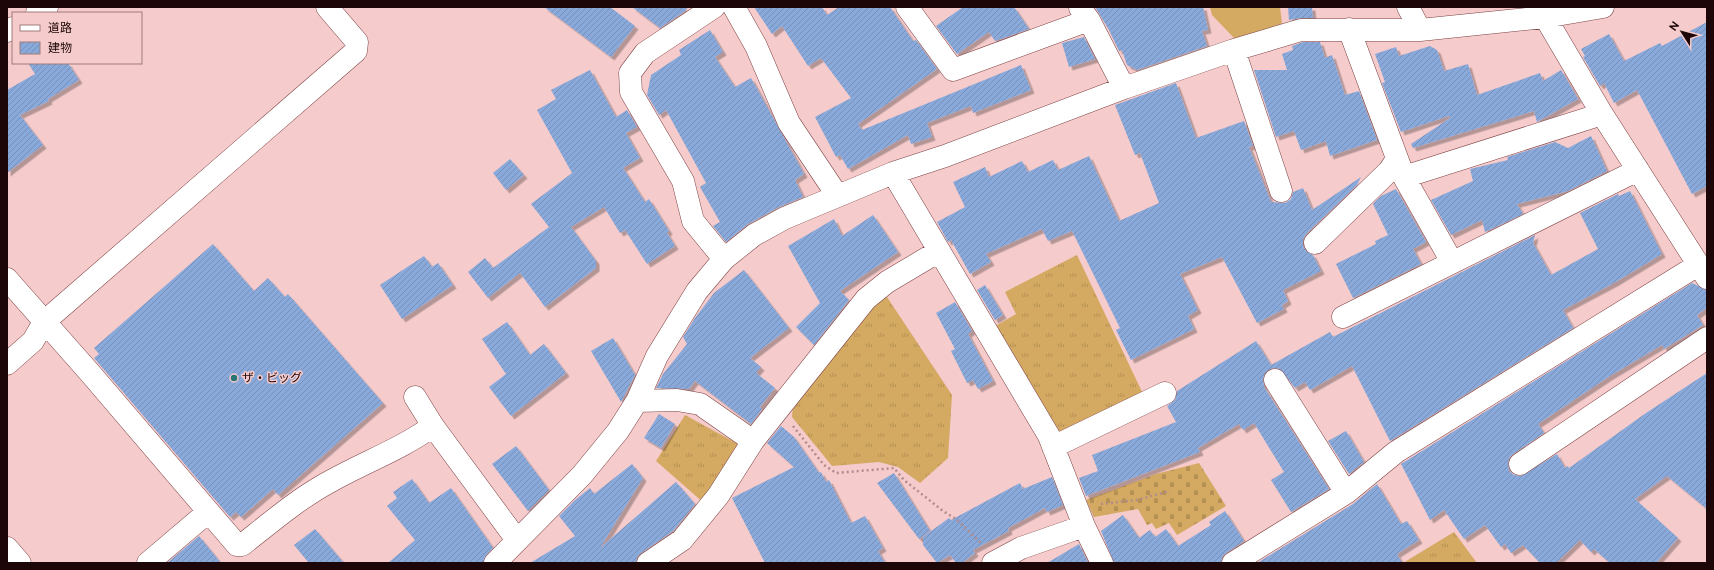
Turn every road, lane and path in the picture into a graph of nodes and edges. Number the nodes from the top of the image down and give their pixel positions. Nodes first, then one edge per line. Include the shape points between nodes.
1 (327, 7) edge
2 (714, 7) edge
3 (734, 7) edge
4 (907, 7) edge
5 (1408, 7) edge
6 (1603, 7) edge
7 (1084, 13) edge
8 (1545, 17) junction
9 (1349, 30) junction
10 (1420, 30) junction
11 (1234, 50) junction
12 (1124, 88) junction
13 (1602, 114) junction
14 (1401, 168) junction
15 (1638, 170) junction
16 (893, 173) junction
17 (1281, 191) dead end
18 (837, 195) junction
19 (1315, 243) dead end
20 (939, 251) junction
21 (724, 259) junction
22 (1452, 262) junction
23 (1703, 272) edge
24 (7, 279) edge
25 (1344, 317) dead end
26 (44, 322) junction
27 (1707, 338) edge
28 (7, 364) edge
29 (1275, 380) dead end
30 (1165, 393) dead end
31 (415, 397) dead end
32 (637, 401) junction
33 (779, 408) junction
34 (433, 426) junction
35 (752, 441) junction
36 (1053, 447) junction
37 (1520, 464) dead end
38 (1170, 491) dead end
39 (1346, 492) junction
40 (1076, 506) junction
41 (208, 512) junction
42 (1084, 526) junction
43 (517, 540) junction
44 (7, 548) edge
45 (996, 561) edge
46 (20, 563) edge
47 (148, 563) edge
48 (495, 563) edge
49 (648, 563) edge
50 (1102, 563) edge
51 (1233, 563) edge

1 - 26 street via 357,42 356,51
2 - 21 street via 646,53 630,73 631,92 684,182 693,221
3 - 18 street via 756,46 789,123
4 - 7 street via 953,70
5 - 10 street
6 - 8 street
7 - 12 street
8 - 10 street
8 - 13 street
9 - 10 street
9 - 11 street via 1301,30
9 - 14 street
11 - 12 street
11 - 17 street
12 - 16 street via 945,156
13 - 14 street
13 - 15 street
14 - 19 street via 1389,171
14 - 22 street
15 - 22 street
15 - 23 street
16 - 18 street
16 - 20 street
18 - 21 street via 784,218 754,235
20 - 33 street via 888,282 866,299
20 - 36 street via 1049,436
21 - 32 street via 697,291 657,356
22 - 25 street
23 - 39 street via 1396,452
24 - 26 street
26 - 28 street via 33,342
26 - 41 street
27 - 37 street
29 - 39 street
30 - 36 street
31 - 34 street
32 - 35 street via 677,400 700,404
32 - 43 street via 618,431 582,475
33 - 35 street
33 - 45 path via 824,465 836,473 894,468 904,480 956,519
34 - 41 street via 407,443 330,482 288,509 242,546 237,545
34 - 43 street
35 - 49 street via 718,496 682,540
36 - 40 street
38 - 40 path via 1138,500
39 - 51 street
40 - 42 street
41 - 47 street
42 - 45 street via 1021,548
42 - 50 street
43 - 48 street
44 - 46 street

